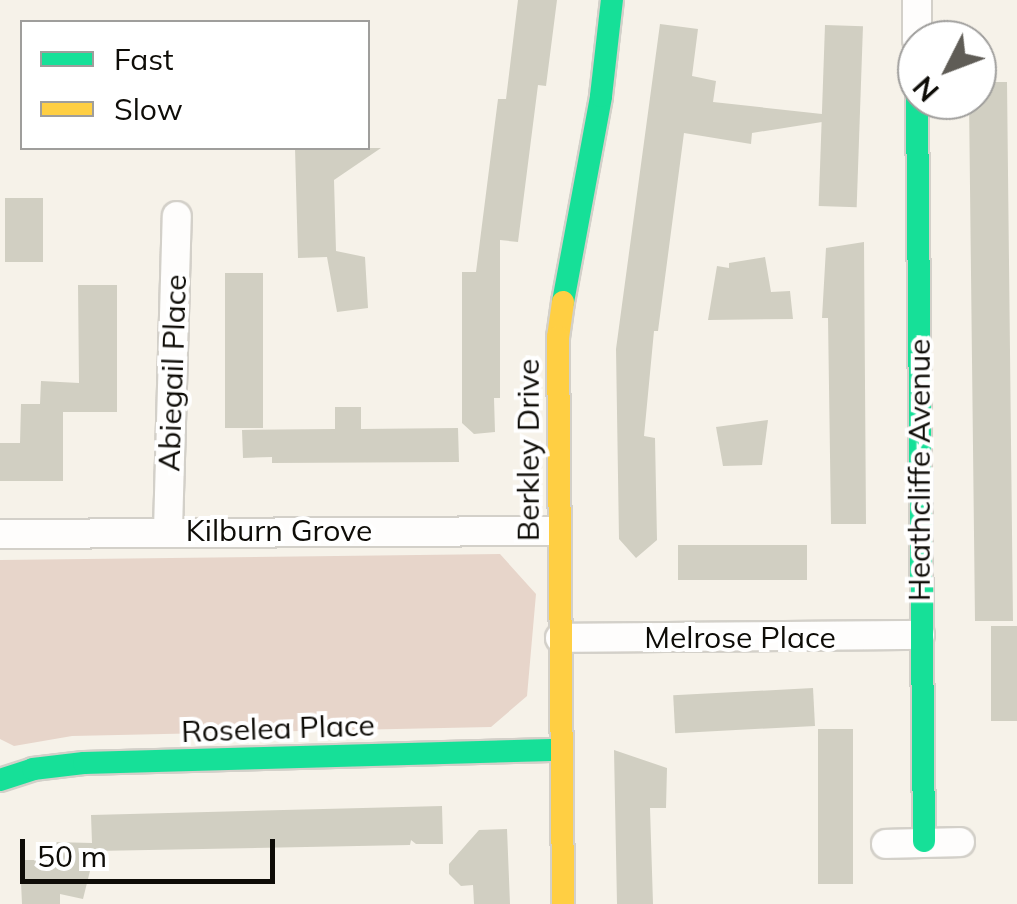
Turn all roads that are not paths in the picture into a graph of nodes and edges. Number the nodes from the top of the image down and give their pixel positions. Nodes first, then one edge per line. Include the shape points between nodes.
1 (612, 0) edge
2 (918, 120) edge
3 (177, 216) dead end
4 (168, 530) junction
5 (557, 531) junction
6 (0, 534) edge
7 (920, 635) junction
8 (560, 638) junction
9 (560, 750) junction
10 (0, 780) edge
11 (924, 841) junction
12 (960, 842) dead end
13 (886, 844) dead end
14 (563, 904) edge

1 - 5 street, Berkley Drive via 601,96 562,297
2 - 7 street, Heathcliffe Avenue
3 - 4 street, Abiegail Place
4 - 5 street, Kilburn Grove
4 - 6 street, Kilburn Grove
5 - 8 street, Berkley Drive
7 - 8 street, Melrose Place
7 - 11 street, Heathcliffe Avenue
8 - 9 street, Berkley Drive
9 - 10 street, Roselea Place via 84,763
9 - 14 street, Berkley Drive
11 - 12 street
11 - 13 street

